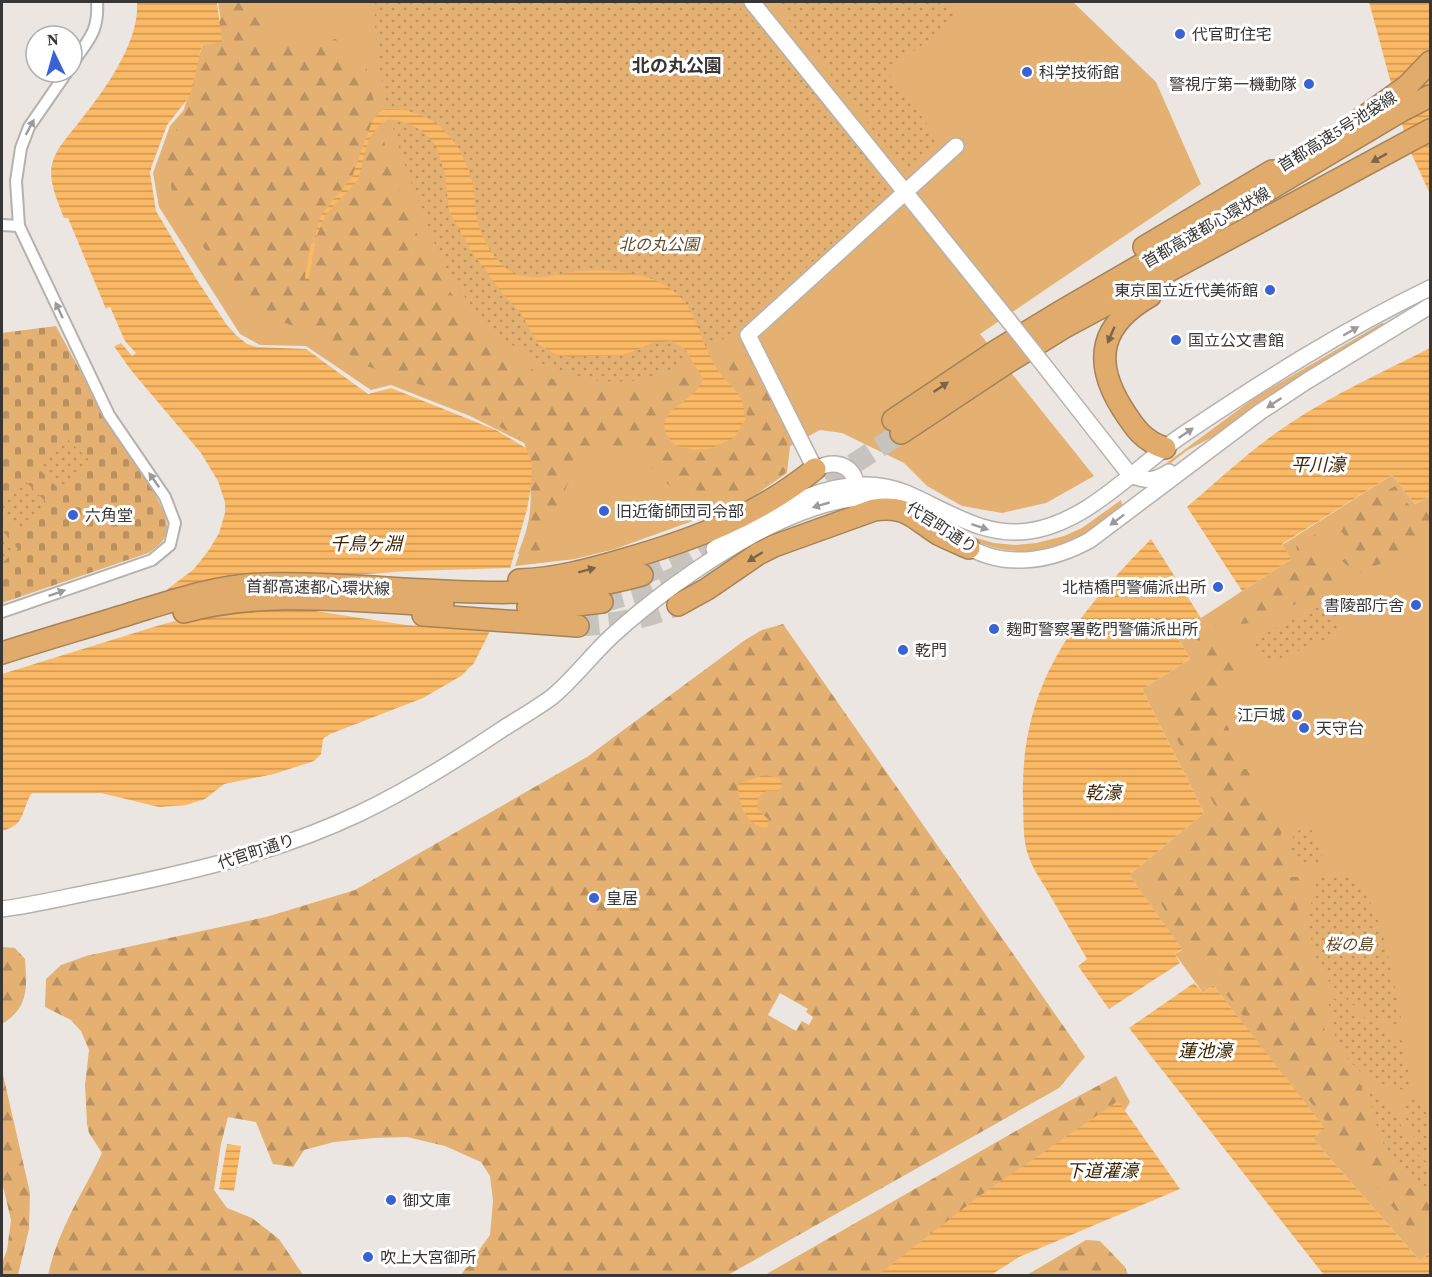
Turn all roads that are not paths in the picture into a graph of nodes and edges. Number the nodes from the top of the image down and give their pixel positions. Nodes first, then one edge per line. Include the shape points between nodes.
1 (97, 2) edge
2 (752, 2) edge
3 (84, 46) edge
4 (1431, 62) edge
5 (59, 84) edge
6 (1431, 96) edge
7 (1431, 102) edge
8 (1431, 130) edge
9 (956, 146) dead end
10 (907, 192) junction
11 (2, 225) edge
12 (20, 226) junction
13 (1213, 235) junction
14 (1431, 288) edge
15 (1431, 306) edge
16 (1063, 328) joint
17 (1283, 370) junction
18 (1307, 381) junction
19 (1218, 444) junction
20 (1165, 448) junction
21 (815, 469) junction
22 (1130, 475) junction
23 (856, 492) junction
24 (848, 519) junction
25 (969, 548) junction
26 (642, 575) tunnel mouth
27 (533, 601) junction
28 (602, 602) tunnel mouth
29 (678, 605) tunnel mouth
30 (2, 612) edge
31 (578, 626) tunnel mouth
32 (2, 653) edge
33 (2, 668) edge
34 (2, 909) edge

1 - 3 street via 95,30
2 - 10 street
4 - 13 highway, 首都高速5号池袋線 via 1407,86
12 -> 5 street via 16,181 21,148 29,127
6 - 13 highway, 首都高速都心環状線 via 1374,127
7 - 13 highway, 首都高速5号池袋線 via 1404,124
8 -> 13 highway via 1329,186 1250,240
9 - 10 street
10 - 21 street via 748,335
10 - 22 street, bridge
11 - 12 street
30 -> 12 street via 152,560 170,545 175,523 165,497 109,415
13 - 16 highway, 首都高速5号池袋線
16 -> 13 highway, 首都高速都心環状線 via 897,427 996,351 1069,306
13 -> 20 highway via 1119,319 1108,340 1105,363 1115,396 1140,435
17 -> 14 street, 代官町通り
15 - 18 street, 代官町通り
17 - 18 street via 1302,374
20 -> 17 street, 代官町通り
18 -> 19 street, 代官町通り
19 - 22 street via 1161,478 1145,480
19 -> 25 street, 代官町通り via 1090,540 1069,551 1024,561 1004,560
20 - 22 street, 代官町通り
21 - 23 street via 838,464 850,471
27 -> 21 highway via 579,572 655,551 746,515
23 -> 22 street, 代官町通り via 874,485 890,488 968,523 1009,533 1062,522
23 - 24 highway
23 - 25 street, 代官町通り via 900,501
23 - 34 street, 代官町通り via 770,526 656,597 553,696 413,785 357,814 264,850 161,878
24 - 25 highway via 874,510 904,510
24 -> 29 highway via 758,554
26 - 27 highway, 首都高速都心環状線
27 - 28 highway, 首都高速都心環状線 via 568,606
27 - 31 highway
27 - 32 highway, 首都高速都心環状線 via 264,584 215,589
27 - 33 highway, 首都高速都心環状線 via 437,617 292,599 241,601 198,609

